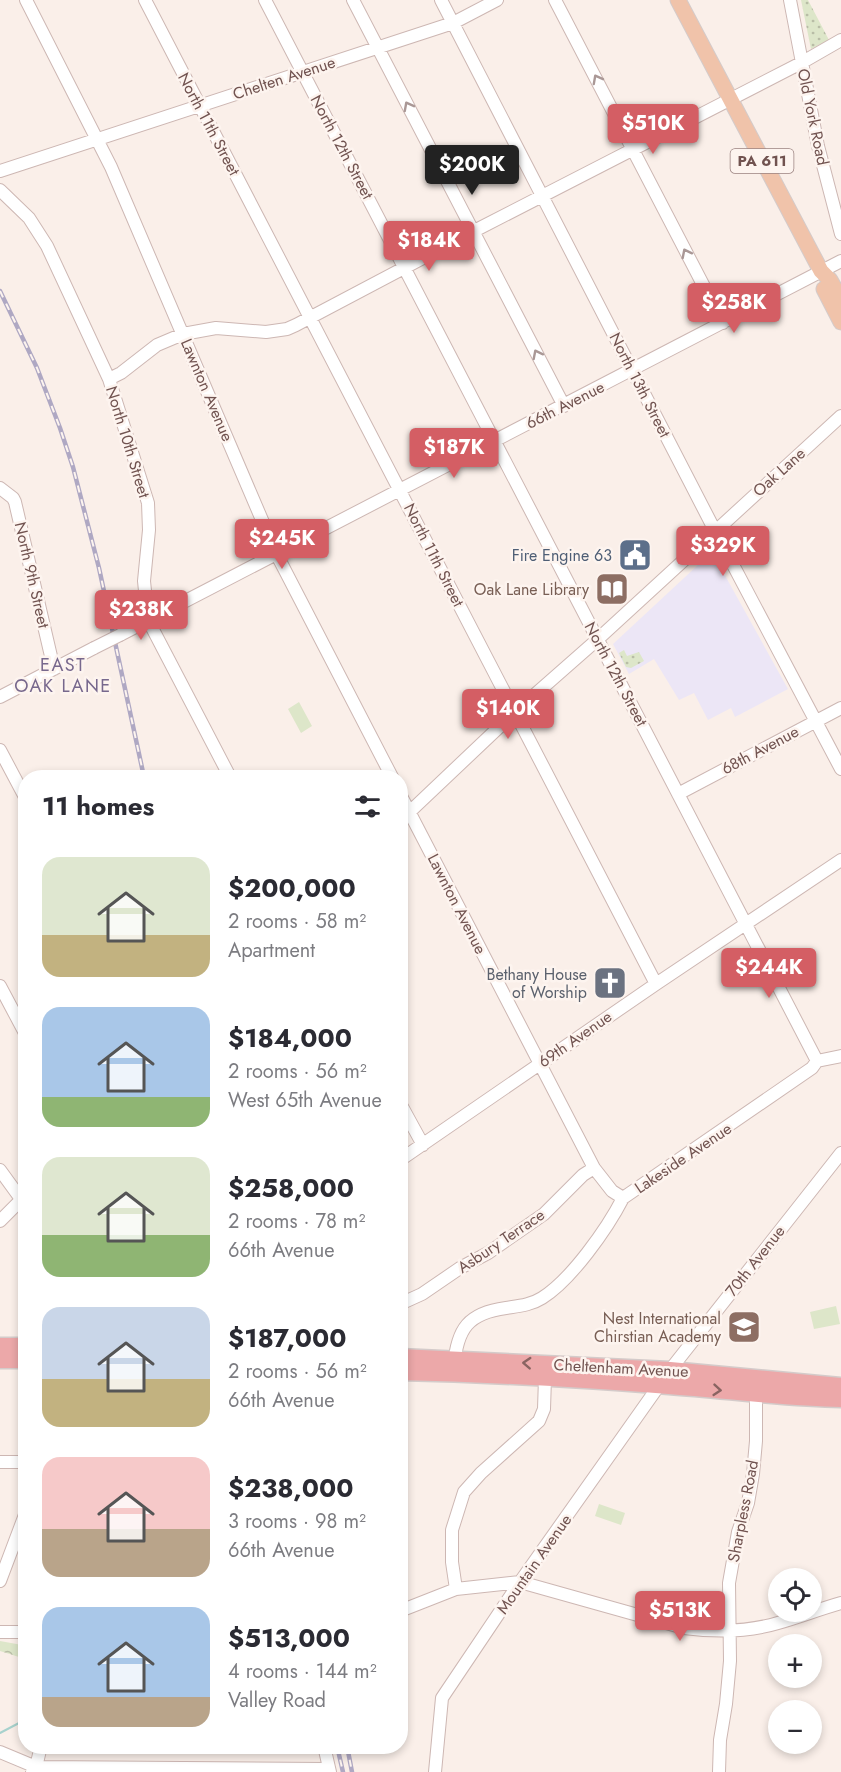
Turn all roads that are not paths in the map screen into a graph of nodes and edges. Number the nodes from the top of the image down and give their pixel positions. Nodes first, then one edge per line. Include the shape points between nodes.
1 (26, 0) edge
2 (145, 0) edge
3 (265, 0) edge
4 (353, 0) edge
5 (441, 0) edge
6 (497, 0) edge
7 (555, 0) edge
8 (678, 0) edge
9 (790, 0) edge
10 (453, 23) junction
11 (841, 40) edge
12 (378, 48) junction
13 (801, 63) junction
14 (303, 72) junction
15 (729, 99) junction
16 (199, 105) junction
17 (98, 139) junction
18 (634, 150) junction
19 (0, 171) edge
20 (0, 190) edge
21 (542, 196) junction
22 (474, 231) junction
23 (841, 234) edge
24 (841, 261) edge
25 (404, 268) junction
26 (821, 271) junction
27 (841, 300) edge
28 (311, 317) junction
29 (841, 322) edge
30 (723, 323) junction
31 (183, 334) junction
32 (632, 370) junction
33 (109, 379) junction
34 (564, 406) junction
35 (841, 416) edge
36 (494, 441) junction
37 (0, 488) edge
38 (400, 490) junction
39 (716, 531) junction
40 (277, 555) junction
41 (148, 620) junction
42 (598, 639) junction
43 (54, 669) junction
44 (0, 697) edge
45 (841, 708) edge
46 (515, 712) junction
47 (816, 720) junction
48 (0, 750) edge
49 (841, 769) edge
50 (226, 770) edge
51 (388, 770) edge
52 (18, 784) edge
53 (678, 794) junction
54 (408, 814) edge
55 (408, 822) edge
56 (841, 860) edge
57 (747, 924) junction
58 (656, 984) junction
59 (0, 986) edge
60 (18, 1020) edge
61 (841, 1056) edge
62 (817, 1061) junction
63 (540, 1064) junction
64 (408, 1118) edge
65 (423, 1145) junction
66 (408, 1155) edge
67 (841, 1156) edge
68 (594, 1168) junction
69 (0, 1170) edge
70 (18, 1191) edge
71 (624, 1198) junction
72 (18, 1202) edge
73 (0, 1221) edge
74 (408, 1300) edge
75 (0, 1346) edge
76 (18, 1346) edge
77 (408, 1358) edge
78 (0, 1360) edge
79 (18, 1360) edge
80 (454, 1366) junction
81 (670, 1370) junction
82 (408, 1371) edge
83 (546, 1378) junction
84 (841, 1378) edge
85 (782, 1380) junction
86 (659, 1385) junction
87 (841, 1386) edge
88 (756, 1393) junction
89 (841, 1401) edge
90 (0, 1462) edge
91 (18, 1462) edge
92 (18, 1533) edge
93 (0, 1581) edge
94 (520, 1582) junction
95 (456, 1589) junction
96 (841, 1603) edge
97 (408, 1608) edge
98 (730, 1630) junction
99 (0, 1632) edge
100 (18, 1632) edge
101 (0, 1752) edge
102 (39, 1754) edge
103 (326, 1754) edge
104 (35, 1770) edge
105 (329, 1771) edge
106 (435, 1772) edge
107 (719, 1772) edge

1 - 17 street, Lawnton Avenue
2 - 16 street, North 11th Street
3 - 14 street, North 12th Street
4 - 12 street
5 - 10 street, North 13th Street
6 - 10 street, Chelten Avenue
18 -> 7 street
8 - 15 main road, PA 611
9 - 13 street, Old York Road
10 - 12 street, Chelten Avenue
10 - 21 street, North 13th Street
11 - 13 street
12 - 14 street, Chelten Avenue
22 -> 12 street
13 - 15 street
13 - 23 street, Old York Road
14 - 16 street, Chelten Avenue
14 - 25 street, North 12th Street
15 - 18 street
15 - 26 main road, PA 611
16 - 17 street, Chelten Avenue
16 - 28 street, North 11th Street
17 - 19 street, Chelten Avenue
17 - 31 street, Lawnton Avenue
18 - 21 street
30 -> 18 street
20 - 33 street, North 10th Street via 38,230
21 - 22 street
21 - 32 street, North 13th Street
22 - 25 street
34 -> 22 street
24 - 26 street, 66th Avenue
25 - 28 street
25 - 36 street, North 12th Street
26 - 27 main road, PA 611
26 - 29 main road, PA 611 via 822,284
26 - 30 street, 66th Avenue
28 - 31 street via 277,331 224,328
28 - 38 street, North 11th Street
30 - 32 street, 66th Avenue
31 - 33 street via 157,345
31 - 40 street, Lawnton Avenue
32 - 34 street, 66th Avenue
32 - 39 street, North 13th Street
33 - 41 street, North 10th Street via 148,503 144,581
34 - 36 street, 66th Avenue
35 - 39 street, Oak Lane
36 - 38 street, 66th Avenue
36 - 42 street, North 12th Street
37 - 43 street, North 9th Street via 14,498
38 - 40 street, 66th Avenue
38 - 46 street, North 11th Street
39 - 42 street, Oak Lane
39 - 47 street, North 13th Street
40 - 41 street, 66th Avenue
40 - 51 street, Lawnton Avenue
41 - 43 street, 66th Avenue, bridge
41 - 50 street, North 10th Street
42 - 46 street, Oak Lane
42 - 53 street, North 12th Street
43 - 44 street, 66th Avenue
45 - 47 street, 68th Avenue
46 - 54 street, Oak Lane
46 - 58 street, North 11th Street
47 - 49 street, North 13th Street
47 - 53 street, 68th Avenue
48 - 52 street
53 - 57 street, North 12th Street
55 - 63 street, Lawnton Avenue
56 - 57 street, 69th Avenue
57 - 58 street, 69th Avenue
57 - 62 street, North 12th Street
58 - 63 street, 69th Avenue
59 - 60 street
61 - 62 street, Lakeside Avenue
62 - 71 street, Lakeside Avenue via 785,1088
63 - 65 street, 69th Avenue
63 - 68 street, Lawnton Avenue
64 - 65 street
65 - 66 street, 69th Avenue
67 - 81 street, 70th Avenue
68 - 71 street, Lawnton Avenue via 612,1191
68 - 74 street, Asbury Terrace via 544,1214 488,1254
69 - 70 street
71 - 80 street, Lakeside Avenue via 593,1246 560,1284 527,1305 489,1311 472,1320 458,1338
72 - 73 street
75 - 76 highway
77 - 80 highway, Cheltenham Avenue
78 - 79 highway
81 -> 80 highway, Cheltenham Avenue
80 - 82 highway, Cheltenham Avenue
80 - 83 highway, Cheltenham Avenue
81 - 85 highway, Cheltenham Avenue
81 - 86 street, Mountain Avenue
83 - 86 highway, Cheltenham Avenue
83 - 95 street via 544,1409 539,1421 464,1492 452,1530
84 - 85 highway
85 - 87 highway, Cheltenham Avenue
86 -> 88 highway, Cheltenham Avenue
86 - 94 street, Mountain Avenue
88 - 89 highway, Cheltenham Avenue
88 - 98 street, Sharpless Road via 753,1474 729,1583
90 - 91 street
92 - 93 street
94 - 95 street
94 - 98 street via 684,1628
94 - 106 street, Mountain Avenue via 442,1698
95 - 97 street
96 - 98 street via 776,1624
98 - 107 street, Sharpless Road
99 - 100 street
101 - 104 street
102 - 104 street
103 - 105 street
104 - 105 street

